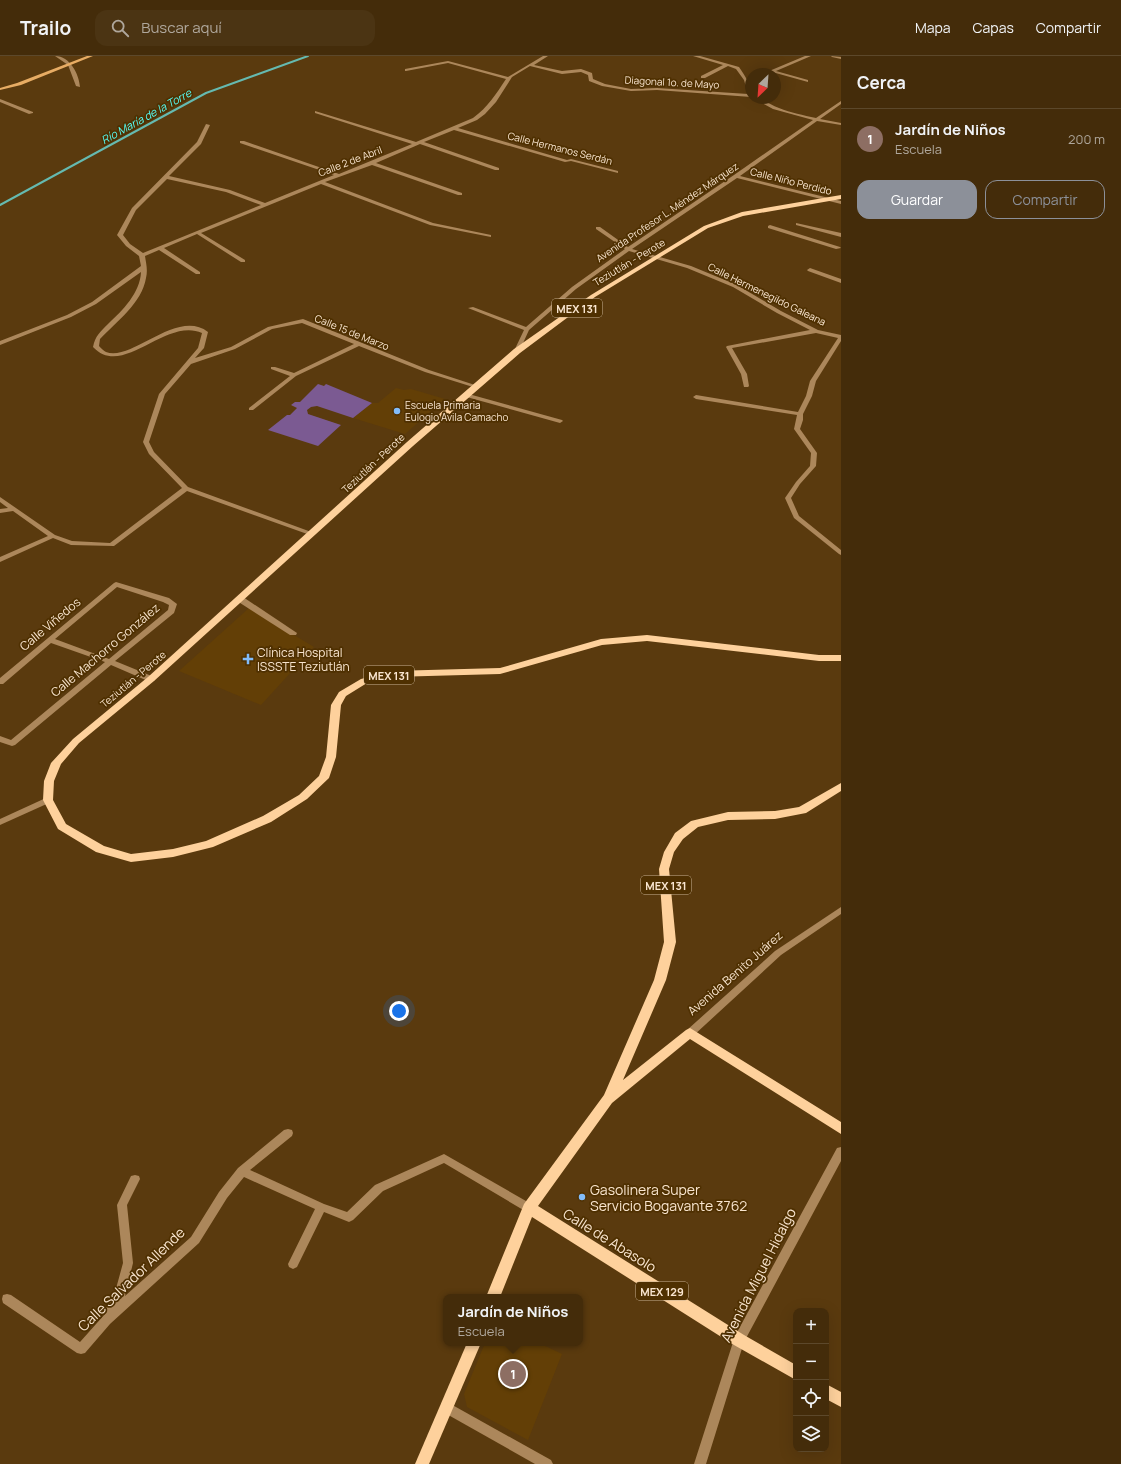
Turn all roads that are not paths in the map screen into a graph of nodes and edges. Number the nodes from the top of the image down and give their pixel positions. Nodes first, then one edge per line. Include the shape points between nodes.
1 (57, 56) edge
2 (91, 56) edge
3 (546, 56) edge
4 (695, 56) edge
5 (710, 56) edge
6 (809, 56) edge
7 (833, 56) edge
8 (705, 58) junction
9 (841, 58) edge
10 (70, 64) junction
11 (530, 65) junction
12 (727, 65) junction
13 (780, 68) edge
14 (406, 70) dead end
15 (781, 73) edge
16 (703, 77) dead end
17 (508, 78) junction
18 (745, 78) edge
19 (806, 81) dead end
20 (78, 86) dead end
21 (0, 88) edge
22 (745, 95) edge
23 (0, 100) edge
24 (841, 102) edge
25 (764, 104) edge
26 (317, 112) dead end
27 (31, 113) dead end
28 (815, 119) junction
29 (841, 124) edge
30 (208, 125) dead end
31 (453, 128) junction
32 (242, 142) dead end
33 (419, 143) junction
34 (372, 163) junction
35 (497, 169) dead end
36 (616, 172) dead end
37 (338, 175) junction
38 (736, 176) junction
39 (165, 177) junction
40 (321, 182) junction
41 (460, 194) dead end
42 (841, 197) edge
43 (828, 200) junction
44 (841, 202) edge
45 (265, 205) junction
46 (798, 224) dead end
47 (770, 227) dead end
48 (598, 228) dead end
49 (197, 232) junction
50 (841, 235) edge
51 (489, 236) dead end
52 (160, 248) junction
53 (628, 249) junction
54 (839, 249) edge
55 (142, 255) junction
56 (658, 258) junction
57 (243, 261) dead end
58 (144, 268) junction
59 (810, 270) dead end
60 (198, 273) dead end
61 (841, 281) edge
62 (471, 308) dead end
63 (527, 329) junction
64 (816, 331) junction
65 (841, 337) edge
66 (0, 343) edge
67 (358, 344) junction
68 (517, 351) junction
69 (190, 362) junction
70 (273, 368) dead end
71 (294, 375) junction
72 (475, 386) junction
73 (746, 386) dead end
74 (464, 395) junction
75 (696, 397) dead end
76 (251, 409) dead end
77 (800, 414) junction
78 (560, 421) dead end
79 (186, 488) junction
80 (0, 499) edge
81 (14, 509) junction
82 (0, 511) edge
83 (312, 534) junction
84 (53, 536) junction
85 (841, 553) edge
86 (0, 560) edge
87 (116, 584) joint
88 (240, 599) junction
89 (293, 633) dead end
90 (50, 640) junction
91 (841, 658) edge
92 (111, 662) junction
93 (151, 679) junction
94 (0, 682) edge
95 (0, 739) edge
96 (841, 786) edge
97 (48, 800) junction
98 (0, 822) edge
99 (841, 910) edge
100 (690, 1033) junction
101 (608, 1100) junction
102 (841, 1129) edge
103 (288, 1133) dead end
104 (841, 1151) edge
105 (242, 1170) junction
106 (135, 1179) dead end
107 (321, 1207) junction
108 (529, 1208) junction
109 (293, 1264) dead end
110 (493, 1294) edge
111 (7, 1299) dead end
112 (106, 1320) junction
113 (739, 1340) junction
114 (473, 1346) edge
115 (793, 1372) edge
116 (829, 1393) edge
117 (841, 1400) edge
118 (447, 1408) junction
119 (422, 1464) edge
120 (547, 1464) edge
121 (700, 1464) edge

1 - 10 street
2 - 10 main road
3 - 11 street, Calle 2 de Abril
4 - 8 street
5 - 8 street
6 - 13 street
7 - 9 street
8 - 12 street
10 - 20 street
10 - 21 main road via 19,84
11 - 17 street, Calle 2 de Abril
11 - 22 street, Diagonal 1o. de Mayo via 566,73 586,70 591,80 631,90 657,89
12 - 16 street
12 - 18 street via 738,68
14 - 17 street via 448,62
15 - 19 street
17 - 31 street, Calle 2 de Abril via 483,113
23 - 27 street
24 - 28 street, Avenida Profesor L. Méndez Márquez
25 - 28 street
26 - 33 street
28 - 29 street
28 - 38 street, Avenida Profesor L. Méndez Márquez
30 - 39 street via 199,143
31 - 33 street, Calle 2 de Abril
31 - 36 street, Calle Hermanos Serdán via 567,162 571,160
32 - 37 street
33 - 34 street, Calle 2 de Abril
33 - 35 street
34 - 37 street, Calle 2 de Abril
34 - 41 street
37 - 40 street, Calle 2 de Abril
38 - 43 street, Calle Niño Perdido
38 - 53 street, Avenida Profesor L. Méndez Márquez
39 - 45 street via 219,187
39 - 55 street via 134,209 120,235 128,245
40 - 45 street, Calle 2 de Abril
40 - 51 street via 432,224
42 - 43 main road, Teziutlán - Perote / MEX 131
43 - 44 street, Calle Niño Perdido
43 - 56 main road, Teziutlán - Perote / MEX 131 via 731,217 706,226
45 - 49 street, Calle 2 de Abril
46 - 50 street
47 - 54 street
48 - 53 street, Calle Hermenegildo Galeana
49 - 52 street, Calle 2 de Abril
49 - 57 street
52 - 55 street, Calle 2 de Abril
52 - 60 street
53 - 56 street, Calle Hermenegildo Galeana
53 - 63 street, Avenida Profesor L. Méndez Márquez via 574,288
55 - 58 street
56 - 64 street, Calle Hermenegildo Galeana via 689,267 735,286
56 - 68 main road, Teziutlán - Perote / MEX 131 via 593,296
58 - 66 street via 94,303 69,316
58 - 69 street via 145,277 138,294 97,339 96,347 105,354 123,354 172,331 200,328 205,332 201,348
59 - 61 street
62 - 63 street
63 - 68 street, Avenida Profesor L. Méndez Márquez
64 - 65 street, Calle Hermenegildo Galeana
64 - 73 street via 729,347 744,374
65 - 77 street via 813,381
67 - 69 street, Calle 15 de Marzo via 303,321 270,328 233,348
67 - 71 street
67 - 72 street, Calle 15 de Marzo via 427,371
68 - 72 main road, Teziutlán - Perote / MEX 131
69 - 79 street via 162,394 146,442 151,453
70 - 71 street
71 - 76 street
72 - 74 main road, Teziutlán - Perote / MEX 131
74 - 78 street
74 - 83 main road, Teziutlán - Perote / MEX 131
75 - 77 street
77 - 85 street via 797,429 814,453 813,466 788,498 796,517
79 - 83 street
79 - 84 street via 112,545 71,543
80 - 81 street
81 - 82 street
81 - 84 street
83 - 88 main road, Teziutlán - Perote / MEX 131
84 - 86 street
87 - 90 street, Calle Viñedos
87 - 92 street, Calle Machorro González via 173,604 171,611
88 - 89 street
88 - 93 main road, Teziutlán - Perote / MEX 131
90 - 92 street
90 - 94 street, Calle Viñedos
91 - 97 main road, MEX 131 via 819,658 648,638 601,642 500,671 392,674 364,681 342,694 336,705 331,757 324,778 303,798 267,819 209,844 173,853 130,858 100,849 62,826
92 - 93 street
92 - 95 street, Calle Machorro González via 12,743
93 - 97 main road, Teziutlán - Perote / MEX 131 via 76,741 56,764 49,781
96 - 101 main road, MEX 131 via 802,810 775,815 728,816 695,824 679,836 669,852 664,869 670,942 660,980
97 - 98 street
99 - 100 street, Avenida Benito Juárez via 778,953
100 - 101 main road, Avenida Benito Juárez
100 - 102 main road, Avenida Benito Juárez
101 - 108 main road, Avenida Benito Juárez
103 - 105 street, Calle Salvador Allende
104 - 113 street, Avenida Miguel Hidalgo
105 - 107 street
105 - 112 street, Calle Salvador Allende via 195,1240
106 - 112 street via 122,1205 128,1264 119,1298
107 - 108 street via 349,1217 379,1188 444,1158
107 - 109 street
108 - 110 main road, Avenida Benito Juárez
108 - 113 main road, Calle de Abasolo / MEX 129
111 - 112 street, Calle Salvador Allende via 82,1348
113 - 115 main road, Calle de Abasolo / MEX 129
113 - 121 street, Avenida Miguel Hidalgo
114 - 118 main road
116 - 117 main road
118 - 119 main road
118 - 120 street

